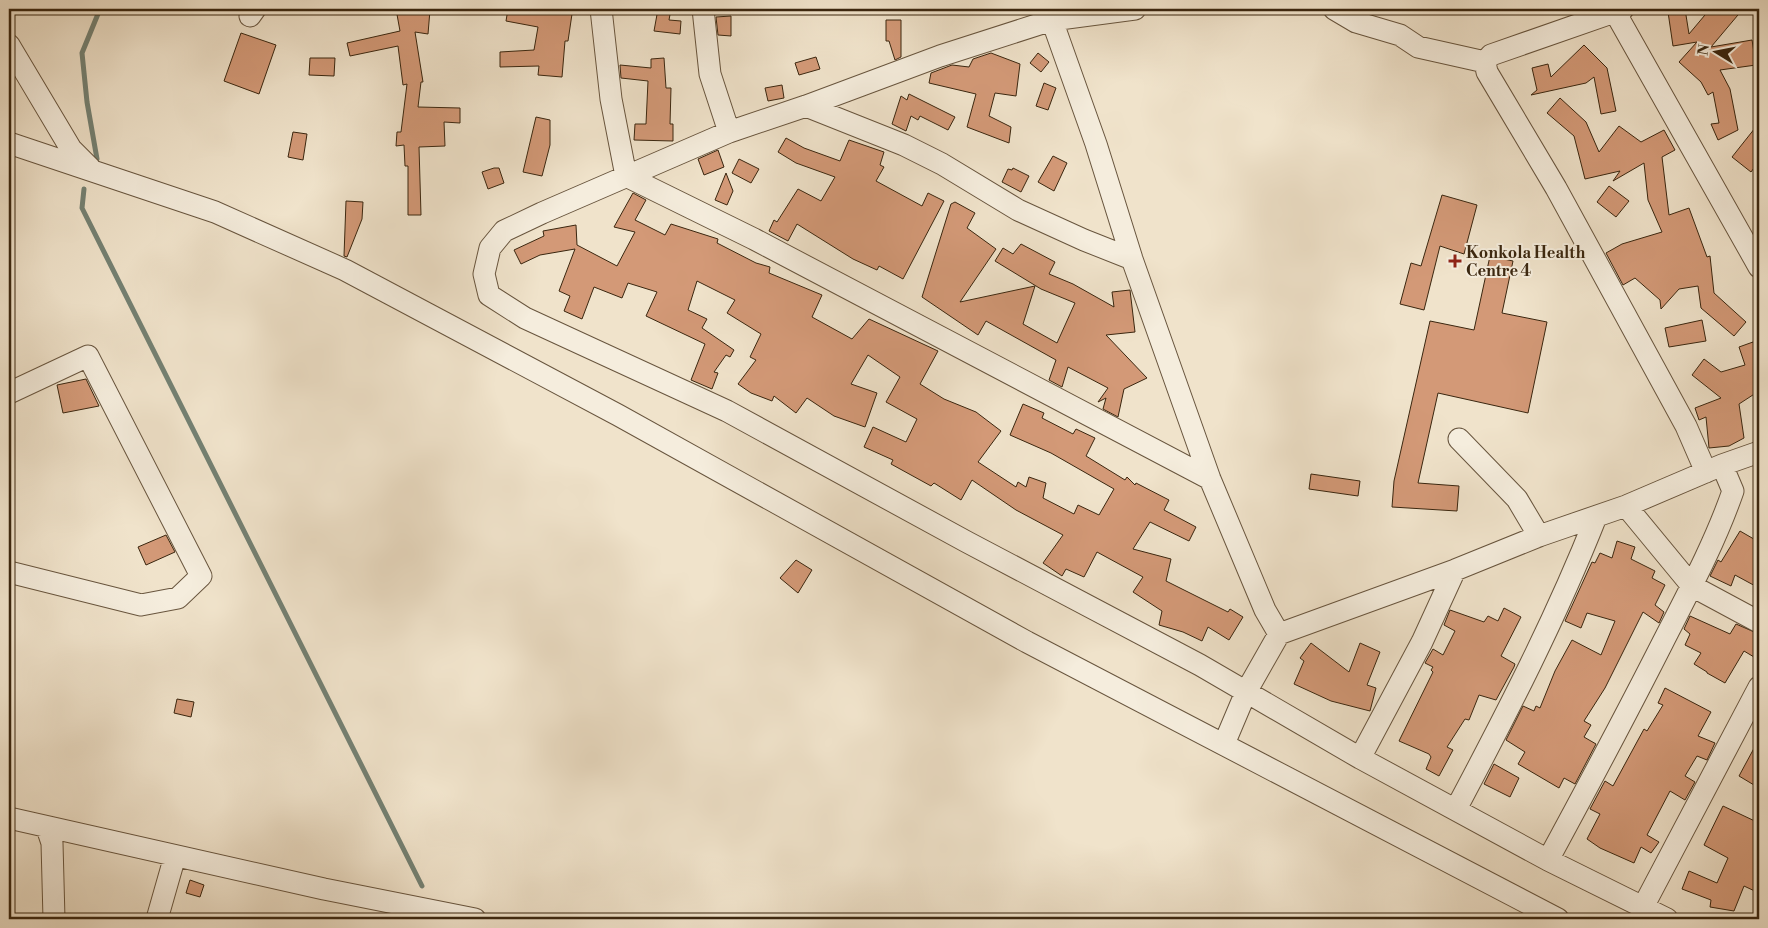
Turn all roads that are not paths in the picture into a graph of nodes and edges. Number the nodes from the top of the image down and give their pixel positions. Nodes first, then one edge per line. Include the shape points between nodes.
1 (601, 9) edge
2 (703, 9) edge
3 (1135, 9) edge
4 (1337, 9) edge
5 (1619, 10) edge
6 (1050, 14) edge
7 (9, 45) edge
8 (1486, 62) junction
9 (806, 106) junction
10 (729, 132) junction
11 (9, 143) edge
12 (94, 171) junction
13 (626, 176) junction
14 (1132, 259) junction
15 (1759, 267) edge
16 (9, 393) edge
17 (1459, 438) dead end
18 (1759, 452) edge
19 (1714, 469) junction
20 (1210, 479) junction
21 (1626, 506) junction
22 (1596, 517) junction
23 (1539, 536) junction
24 (1455, 570) junction
25 (9, 572) edge
26 (1692, 586) junction
27 (1759, 622) edge
28 (1279, 634) junction
29 (1759, 687) edge
30 (1246, 692) junction
31 (1224, 744) junction
32 (1360, 758) junction
33 (1456, 809) junction
34 (9, 818) edge
35 (47, 828) junction
36 (175, 856) junction
37 (1548, 860) junction
38 (1643, 907) junction
39 (404, 912) edge
40 (54, 919) edge
41 (157, 919) edge
42 (475, 919) edge
43 (1558, 919) edge
44 (1667, 919) edge

1 - 13 street via 611,99
2 - 10 street via 710,74
3 - 6 street
4 - 8 street via 1356,22 1400,35 1418,47
5 - 8 street via 1491,55
5 - 15 street
6 - 9 street
6 - 14 street
7 - 12 street via 71,149
8 - 19 street via 1487,72 1556,188 1686,426
9 - 10 street
9 - 14 street via 904,145 1018,210
10 - 13 street
11 - 12 street
12 - 31 street via 215,212 345,270 618,415 1027,642
13 - 20 street via 754,239
13 - 30 street via 504,231 490,248 484,274 489,294 525,318 727,411 1200,664
14 - 20 street
16 - 25 street via 88,356 201,576 178,598 141,605
17 - 23 street via 1517,499
18 - 19 street
19 - 21 street
19 - 26 street via 1733,491
20 - 28 street via 1262,602
21 - 22 street
21 - 26 street
22 - 23 street
22 - 33 street via 1528,673
23 - 24 street
24 - 28 street
24 - 32 street via 1422,642
26 - 27 street
26 - 37 street
28 - 30 street
29 - 38 street
30 - 31 street
30 - 32 street
31 - 43 street
32 - 33 street
33 - 37 street
34 - 35 street
35 - 36 street
35 - 40 street via 52,842
36 - 39 street
36 - 41 street
37 - 38 street
38 - 44 street
39 - 42 street

